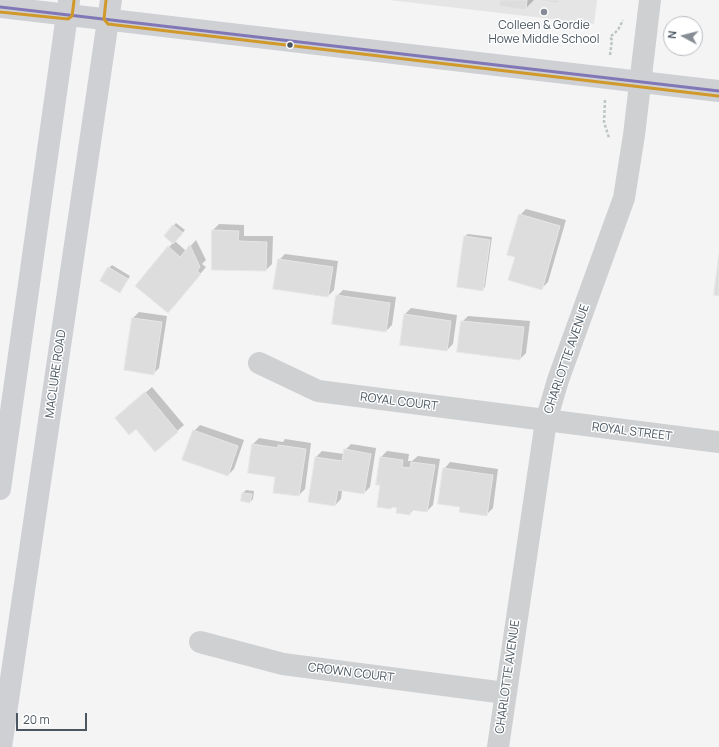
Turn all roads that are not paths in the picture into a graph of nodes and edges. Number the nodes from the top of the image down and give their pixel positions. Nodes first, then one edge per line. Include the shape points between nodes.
1 (650, 0) edge
2 (0, 7) edge
3 (68, 7) edge
4 (110, 10) edge
5 (641, 81) junction
6 (719, 91) edge
7 (259, 363) dead end
8 (546, 421) junction
9 (719, 442) edge
10 (0, 489) edge
11 (200, 642) dead end
12 (505, 693) junction
13 (2, 747) edge
14 (498, 747) edge

1 - 5 street, CHARLOTTE AVENUE
2 - 3 main road
3 - 4 main road
3 - 10 main road
4 - 5 main road
4 - 13 main road, MACLURE ROAD
5 - 6 main road
5 - 8 street, CHARLOTTE AVENUE via 624,198 558,380
7 - 8 street, ROYAL COURT via 318,391
8 - 9 street, ROYAL STREET
8 - 12 street, CHARLOTTE AVENUE
11 - 12 street, CROWN COURT via 283,664
12 - 14 street, CHARLOTTE AVENUE

